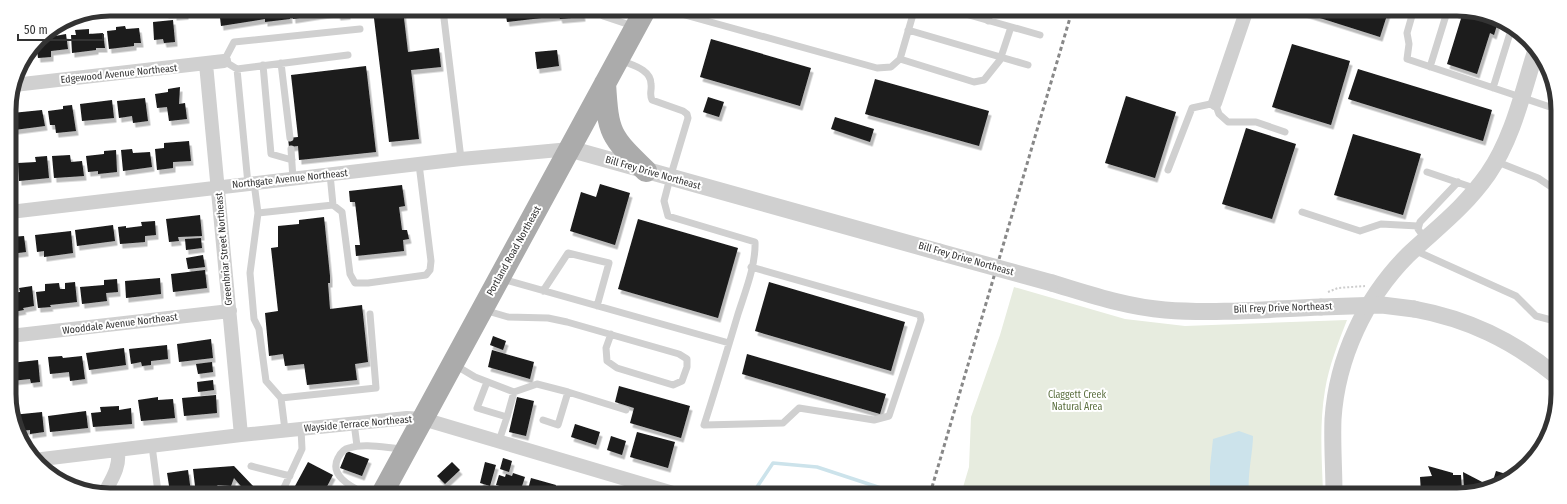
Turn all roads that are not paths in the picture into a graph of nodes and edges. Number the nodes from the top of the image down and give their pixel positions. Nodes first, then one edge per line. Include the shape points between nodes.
1 (444, 16) edge
2 (603, 16) edge
3 (689, 16) edge
4 (912, 16) edge
5 (972, 16) edge
6 (990, 16) edge
7 (1245, 16) edge
8 (1413, 16) edge
9 (1445, 16) edge
10 (640, 19) edge
11 (988, 21) junction
12 (1011, 27) junction
13 (360, 29) dead end
14 (908, 30) junction
15 (1510, 33) edge
16 (1040, 35) dead end
17 (348, 55) dead end
18 (1001, 56) junction
19 (1534, 57) edge
20 (619, 59) junction
21 (900, 59) junction
22 (224, 61) junction
23 (281, 63) junction
24 (206, 64) junction
25 (1028, 65) dead end
26 (263, 66) junction
27 (1430, 67) junction
28 (237, 69) junction
29 (606, 83) junction
30 (20, 84) edge
31 (1493, 88) junction
32 (1521, 98) junction
33 (1215, 103) junction
34 (1551, 107) edge
35 (1285, 132) dead end
36 (290, 138) dead end
37 (291, 149) dead end
38 (570, 149) junction
39 (461, 159) junction
40 (292, 160) junction
41 (1496, 161) junction
42 (418, 164) junction
43 (1168, 170) dead end
44 (646, 171) junction
45 (1427, 172) dead end
46 (330, 174) junction
47 (293, 178) junction
48 (670, 178) junction
49 (1458, 182) junction
50 (251, 183) junction
51 (218, 187) junction
52 (1551, 187) edge
53 (1477, 189) junction
54 (333, 205) junction
55 (16, 211) edge
56 (1302, 212) dead end
57 (258, 213) junction
58 (1422, 238) junction
59 (751, 267) junction
60 (499, 278) junction
61 (543, 291) junction
62 (597, 306) junction
63 (482, 310) junction
64 (230, 311) junction
65 (370, 314) dead end
66 (1551, 320) edge
67 (610, 334) junction
68 (16, 335) edge
69 (729, 343) junction
70 (453, 364) junction
71 (1551, 372) edge
72 (487, 382) junction
73 (514, 392) junction
74 (568, 392) junction
75 (281, 398) junction
76 (626, 410) dead end
77 (507, 417) junction
78 (423, 419) junction
79 (542, 420) dead end
80 (354, 423) junction
81 (301, 429) junction
82 (285, 430) junction
83 (241, 435) junction
84 (499, 441) junction
85 (152, 446) junction
86 (357, 446) junction
87 (118, 450) junction
88 (407, 450) junction
89 (43, 459) edge
90 (252, 466) dead end
91 (290, 476) junction
92 (107, 488) edge
93 (157, 488) edge
94 (284, 488) edge
95 (354, 488) edge
96 (385, 488) edge
97 (656, 488) edge
98 (1334, 488) edge

1 - 39 lane
2 - 10 lane
3 - 21 lane via 877,68 891,67
4 - 14 lane
5 - 11 lane
6 - 11 lane
7 - 33 street
8 - 27 lane via 1407,33 1407,59
9 - 27 lane
10 - 20 main road, Portland Road Northeast
11 - 12 lane
12 - 16 lane
12 - 18 lane
13 - 22 lane via 234,42
14 - 18 lane
14 - 21 lane
15 - 31 lane
17 - 23 lane
18 - 21 lane via 994,71 984,80 974,82
18 - 25 lane
19 - 32 street
20 - 29 main road, Portland Road Northeast
20 - 48 lane via 648,75 651,80 652,100 687,114 687,125
22 - 24 street, Edgewood Avenue Northeast
22 - 28 lane
23 - 26 lane
23 - 36 lane
24 - 30 street, Edgewood Avenue Northeast
24 - 51 street, Greenbriar Street Northeast
26 - 28 lane
26 - 40 lane via 271,154
27 - 31 lane
28 - 50 lane
29 - 38 main road, Portland Road Northeast
29 - 44 main road via 607,117 615,138
31 - 32 lane
32 - 34 lane
32 - 41 street
33 - 35 lane via 1219,114 1228,122 1256,122
33 - 43 lane via 1192,108
37 - 40 lane
38 - 39 street, Northgate Avenue Northeast
38 - 44 street, Bill Frey Drive Northeast
38 - 60 main road, Portland Road Northeast
39 - 42 street, Northgate Avenue Northeast
40 - 47 lane
41 - 52 lane via 1538,178
41 - 53 street
42 - 46 street, Northgate Avenue Northeast
42 - 54 lane via 431,261 430,270 426,275 355,283 350,274 342,212
44 - 48 street, Bill Frey Drive Northeast
45 - 49 lane
46 - 47 street, Northgate Avenue Northeast
46 - 54 lane
47 - 50 street, Northgate Avenue Northeast
48 - 59 lane via 664,201 668,216 755,242
48 - 71 street, Bill Frey Drive Northeast, bridge via 1116,302 1164,310 1209,311 1382,305 1414,309 1459,320 1489,332 1519,348
49 - 53 lane
49 - 58 lane via 1439,200
50 - 51 street, Northgate Avenue Northeast
50 - 57 lane
51 - 55 street, Northgate Avenue Northeast
51 - 64 street, Greenbriar Street Northeast
53 - 58 street via 1461,209
54 - 57 lane
56 - 58 lane via 1360,231 1381,224
57 - 75 lane via 250,273 254,318 259,329 266,381
58 - 66 lane via 1516,296 1536,316
58 - 98 street via 1382,286 1357,328 1340,374 1333,419
59 - 69 lane
59 - 69 lane via 920,315 922,320 889,416 874,420 799,408 783,423 704,426
60 - 61 lane
60 - 63 main road, Portland Road Northeast
61 - 62 lane
61 - 62 lane via 568,253 609,263
62 - 69 lane
63 - 67 lane via 508,317 554,319
63 - 70 main road, Portland Road Northeast
64 - 68 street, Wooddale Avenue Northeast
64 - 83 street, Greenbriar Street Northeast
65 - 75 lane via 376,388
67 - 67 lane via 606,348 607,361 617,368 673,385 682,381 687,358
70 - 72 lane
70 - 78 main road, Portland Road Northeast
72 - 73 lane
72 - 77 lane via 476,408
73 - 74 lane via 537,384
73 - 77 lane
74 - 76 lane
74 - 79 lane via 558,425
75 - 82 lane
77 - 84 lane
78 - 80 street, Wayside Terrace Northeast
78 - 84 street, Wayside Terrace Northeast
78 - 88 main road, Portland Road Northeast
80 - 81 street, Wayside Terrace Northeast
80 - 86 lane
81 - 82 street, Wayside Terrace Northeast
81 - 91 lane via 302,449
82 - 83 street, Wayside Terrace Northeast
83 - 85 street, Wayside Terrace Northeast
84 - 97 street, Wayside Terrace Northeast
85 - 87 street, Wayside Terrace Northeast
85 - 93 lane
86 - 88 lane
86 - 95 lane via 346,449 338,457 336,465 340,478
87 - 89 street, Wayside Terrace Northeast
87 - 92 street via 117,471
88 - 96 main road, Portland Road Northeast
90 - 91 lane
91 - 94 lane

